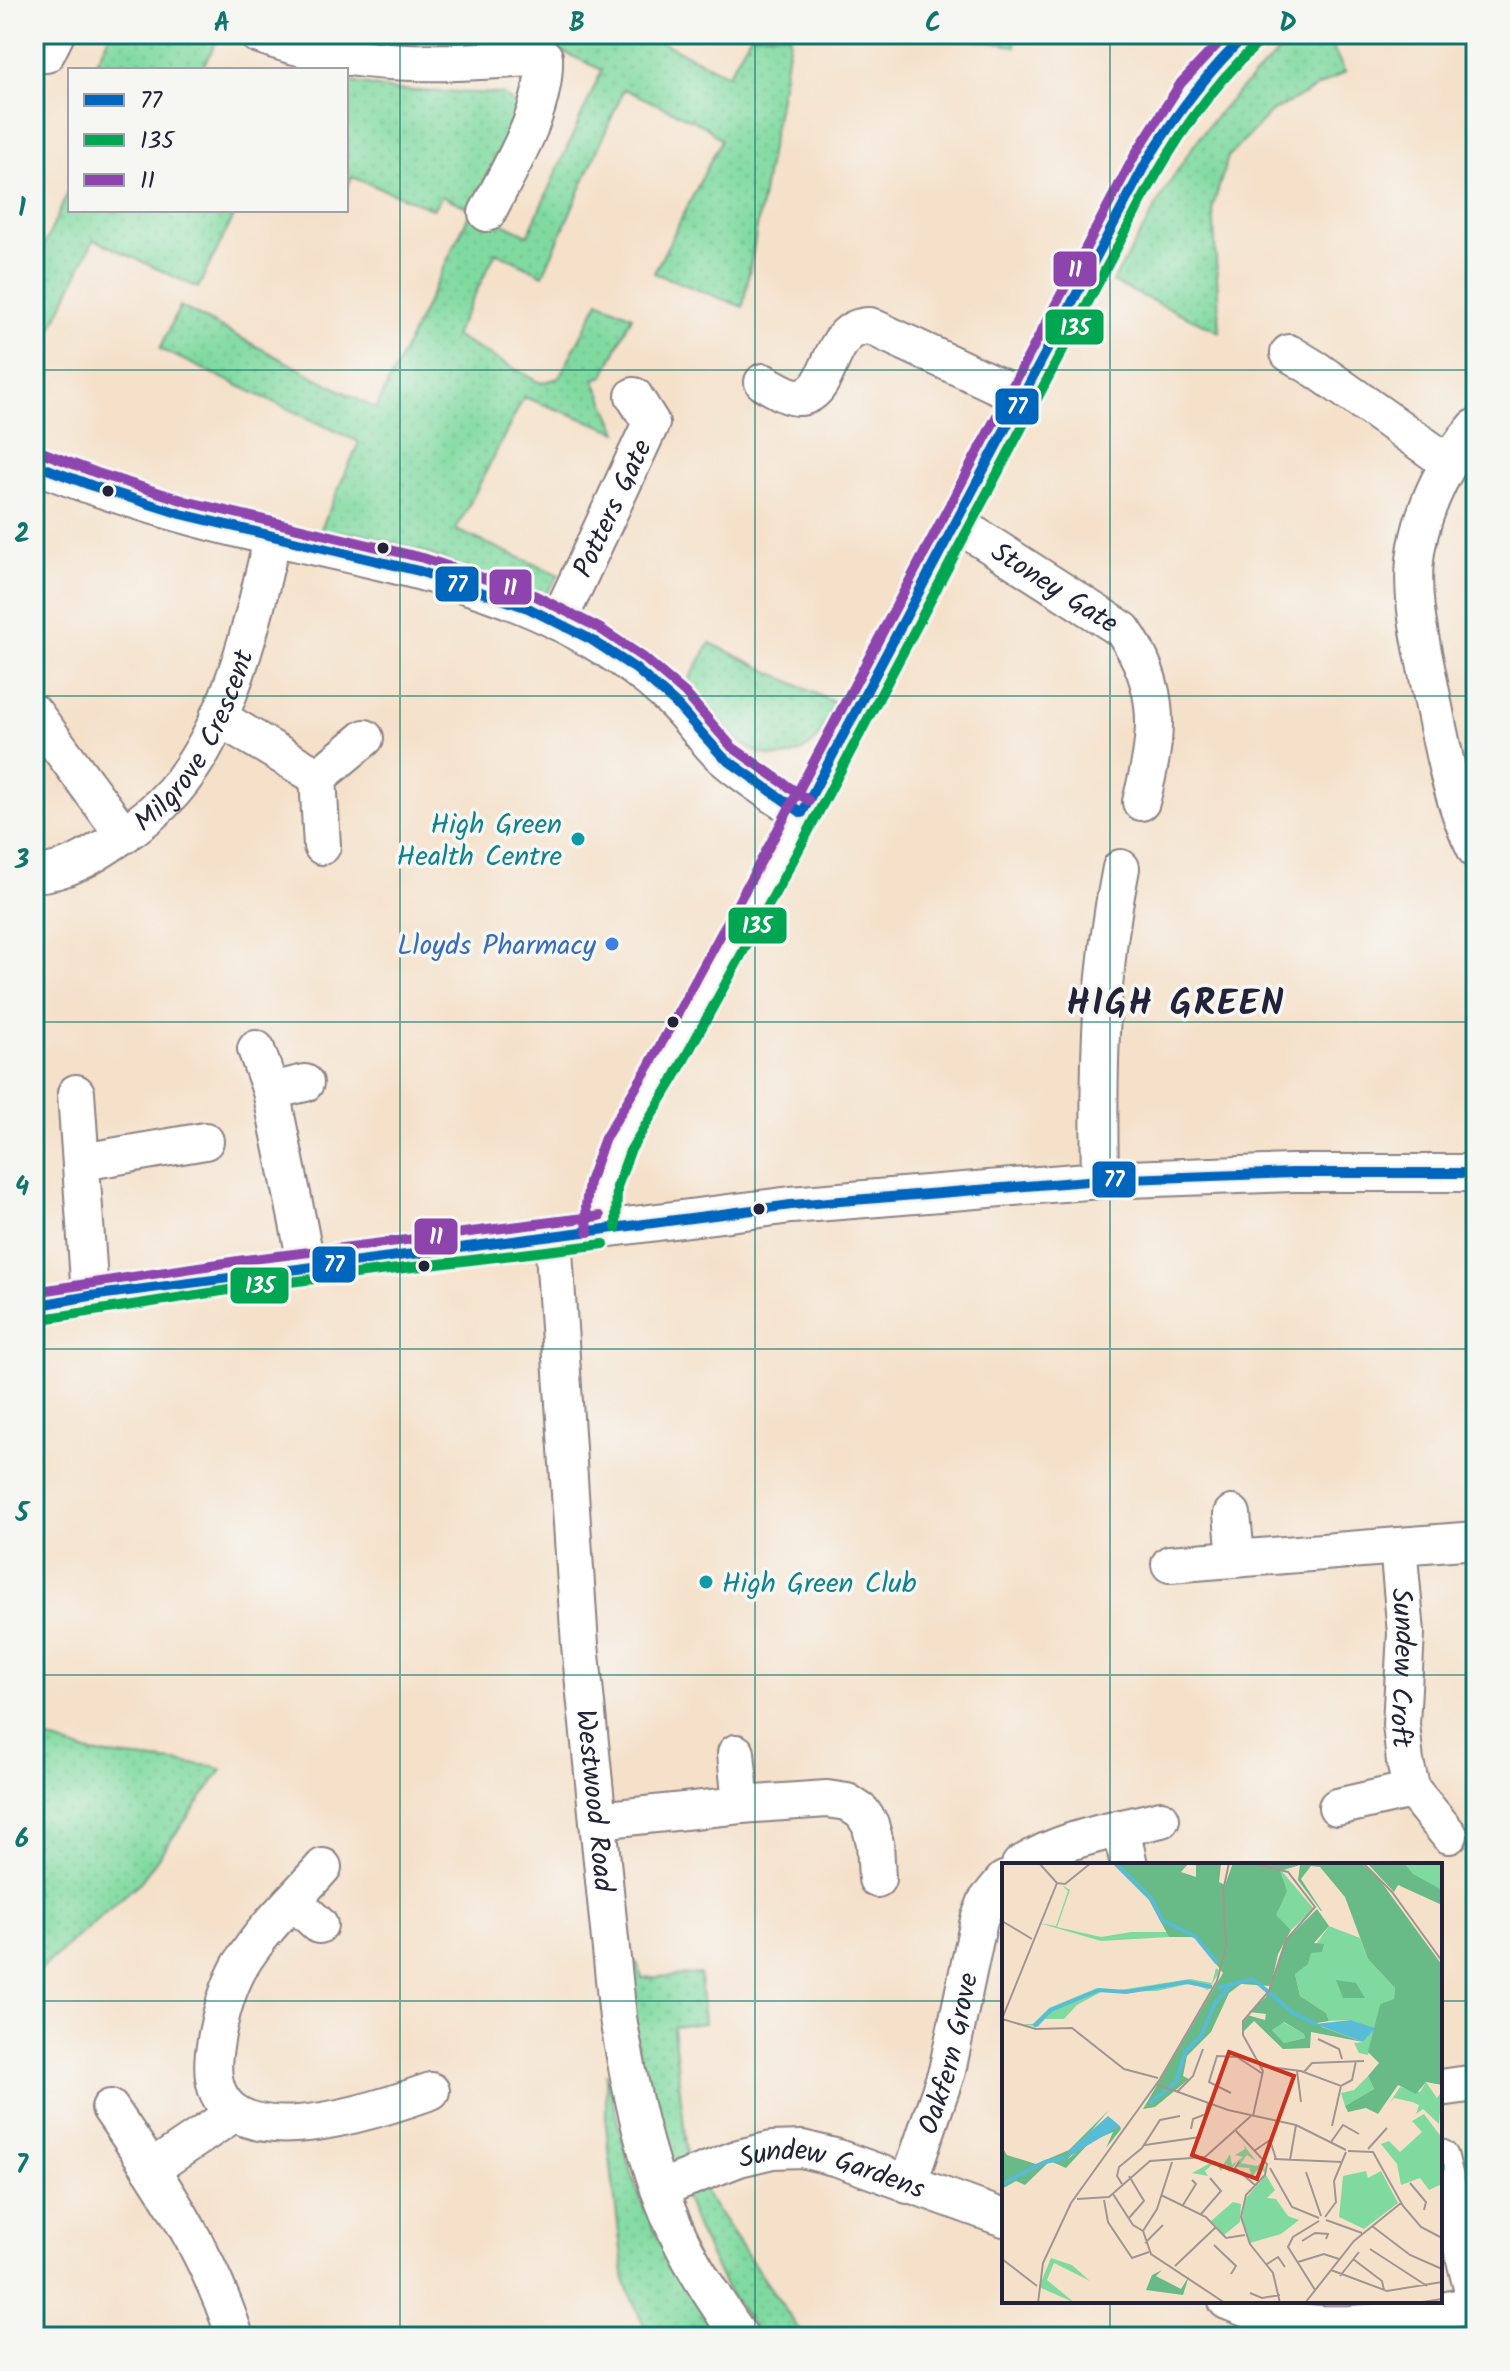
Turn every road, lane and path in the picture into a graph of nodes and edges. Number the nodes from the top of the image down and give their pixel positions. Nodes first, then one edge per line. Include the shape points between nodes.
1 (257, 34) edge
2 (1247, 34) edge
3 (395, 48) edge
4 (487, 213) dead end
5 (1289, 353) dead end
6 (763, 382) dead end
7 (634, 396) dead end
8 (1022, 397) junction
9 (1476, 427) edge
10 (1449, 463) junction
11 (34, 464) edge
12 (956, 523) junction
13 (274, 537) junction
14 (558, 622) junction
15 (34, 713) edge
16 (218, 717) junction
17 (365, 738) dead end
18 (318, 777) junction
19 (1141, 802) dead end
20 (802, 813) junction
21 (124, 835) junction
22 (322, 846) dead end
23 (1476, 850) edge
24 (1121, 868) dead end
25 (34, 874) edge
26 (256, 1049) dead end
27 (76, 1093) dead end
28 (205, 1141) dead end
29 (82, 1162) junction
30 (1476, 1173) edge
31 (1100, 1180) junction
32 (602, 1230) junction
33 (553, 1236) junction
34 (307, 1267) junction
35 (90, 1296) junction
36 (34, 1306) edge
37 (1232, 1514) dead end
38 (1476, 1540) edge
39 (1398, 1546) junction
40 (1236, 1558) junction
41 (1170, 1564) dead end
42 (736, 1753) dead end
43 (1412, 1790) junction
44 (741, 1805) junction
45 (1337, 1807) dead end
46 (1161, 1819) dead end
47 (598, 1820) junction
48 (1121, 1828) junction
49 (1449, 1835) dead end
50 (1024, 1863) edge
51 (1129, 1863) edge
52 (323, 1867) dead end
53 (877, 1879) dead end
54 (1002, 1882) edge
55 (1476, 2083) edge
56 (1442, 2088) edge
57 (431, 2091) dead end
58 (110, 2108) dead end
59 (233, 2114) junction
60 (1442, 2166) edge
61 (151, 2169) junction
62 (908, 2185) junction
63 (659, 2189) junction
64 (1002, 2217) edge
65 (1232, 2303) edge
66 (1476, 2304) edge
67 (235, 2337) edge
68 (740, 2337) edge

1 - 3 street via 306,50
2 - 8 street via 1225,52 1186,101
3 - 4 street via 421,63 544,57 545,75 533,120
5 - 10 street
6 - 8 street via 795,397 807,395 818,386 843,337 858,326 870,326
7 - 14 street, Potters Gate via 651,423
8 - 12 street
9 - 10 street
10 - 23 street via 1416,548 1418,623 1450,781
11 - 13 street via 153,507
12 - 19 street, Stoney Gate via 1123,630 1140,654 1155,720
12 - 20 street
13 - 14 street via 500,596
13 - 16 street, Milgrove Crescent
14 - 20 street via 648,677 724,757
15 - 21 street
16 - 18 street
16 - 21 street, Milgrove Crescent via 172,793
17 - 18 street
18 - 22 street
20 - 32 street via 618,1145 602,1187
21 - 25 street, Milgrove Crescent via 68,868
24 - 31 street via 1100,1026
26 - 34 street via 288,1087
27 - 29 street
28 - 29 street
29 - 35 street
30 - 31 street
31 - 32 street via 791,1205
32 - 33 street
33 - 34 street
33 - 47 street, Westwood Road
34 - 35 street
35 - 36 street
37 - 40 street
38 - 39 street
39 - 40 street
39 - 43 street, Sundew Croft via 1406,1633 1401,1724
40 - 41 street
42 - 44 street
43 - 45 street
43 - 49 street, Sundew Croft
44 - 47 street
44 - 53 street via 847,1802 870,1824
46 - 48 street
47 - 63 street, Westwood Road via 628,2079
48 - 50 street via 1052,1847
48 - 51 street
52 - 59 street via 306,1913 258,1939 225,1998 212,2067 218,2094
54 - 62 street, Oakfern Grove via 979,1920 947,2071
55 - 56 street
57 - 59 street via 312,2123 273,2124
58 - 61 street
59 - 61 street
60 - 66 street
61 - 67 street via 212,2274
62 - 63 street, Sundew Gardens via 802,2149 739,2158
62 - 64 street, Sundew Gardens
63 - 68 street, Westwood Road via 698,2273
65 - 66 street via 1271,2317 1323,2323 1372,2323

